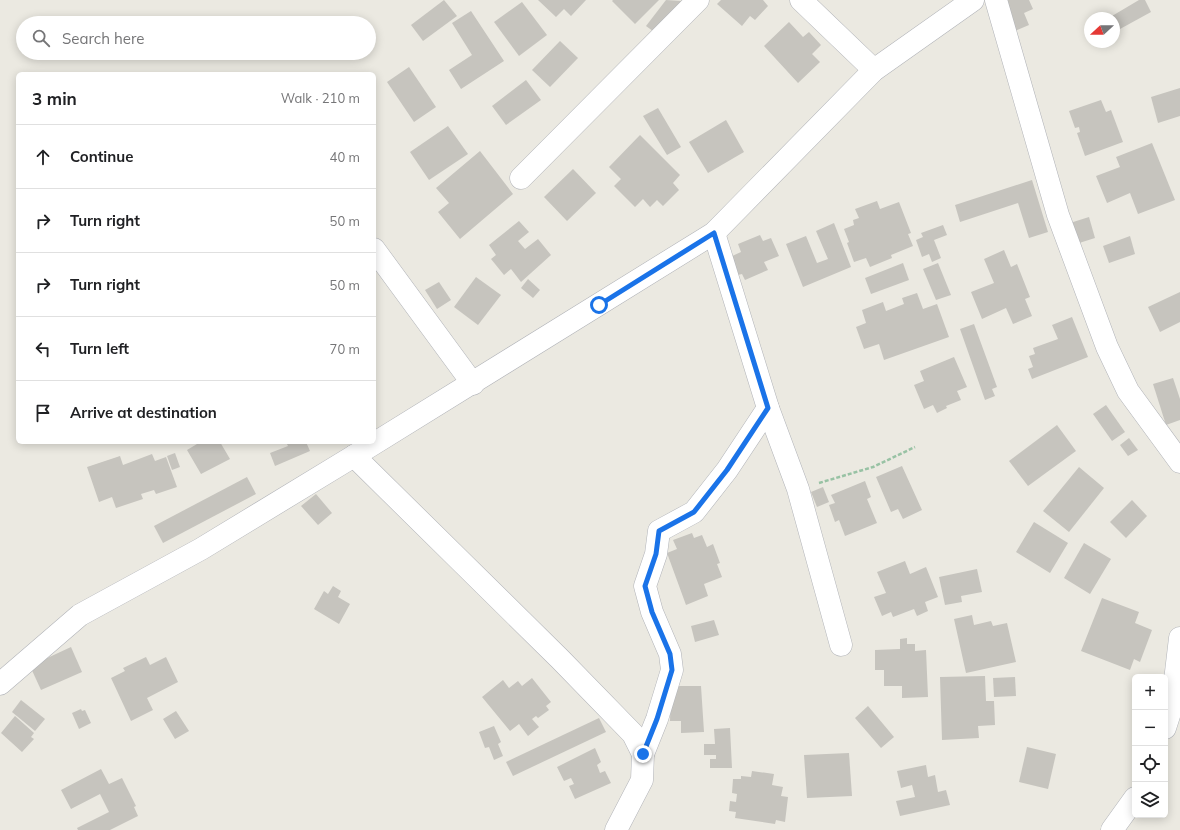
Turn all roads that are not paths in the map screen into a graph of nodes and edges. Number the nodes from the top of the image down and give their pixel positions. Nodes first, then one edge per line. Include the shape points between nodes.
1 (698, 0) edge
2 (801, 0) edge
3 (973, 0) edge
4 (996, 0) edge
5 (874, 70) junction
6 (521, 178) dead end
7 (714, 233) junction
8 (376, 252) edge
9 (473, 384) junction
10 (768, 408) junction
11 (376, 443) edge
12 (374, 444) edge
13 (354, 456) junction
14 (1180, 462) edge
15 (1180, 638) edge
16 (841, 645) dead end
17 (0, 684) edge
18 (1168, 719) edge
19 (643, 754) junction
20 (1132, 802) edge
21 (616, 830) edge
22 (1112, 830) edge

1 - 6 street
2 - 5 street
3 - 5 street
4 - 14 street via 1058,215 1107,347 1128,391
5 - 7 street
7 - 9 street
7 - 10 street
8 - 9 street
9 - 11 street
10 - 16 street via 798,489
10 - 19 street via 727,470 694,512 659,531 656,554 645,586 652,612 670,654 672,670
12 - 13 street
13 - 17 street via 201,549 80,616
13 - 19 street via 633,734
15 - 18 street via 1172,706
19 - 21 street via 642,780
20 - 22 street

